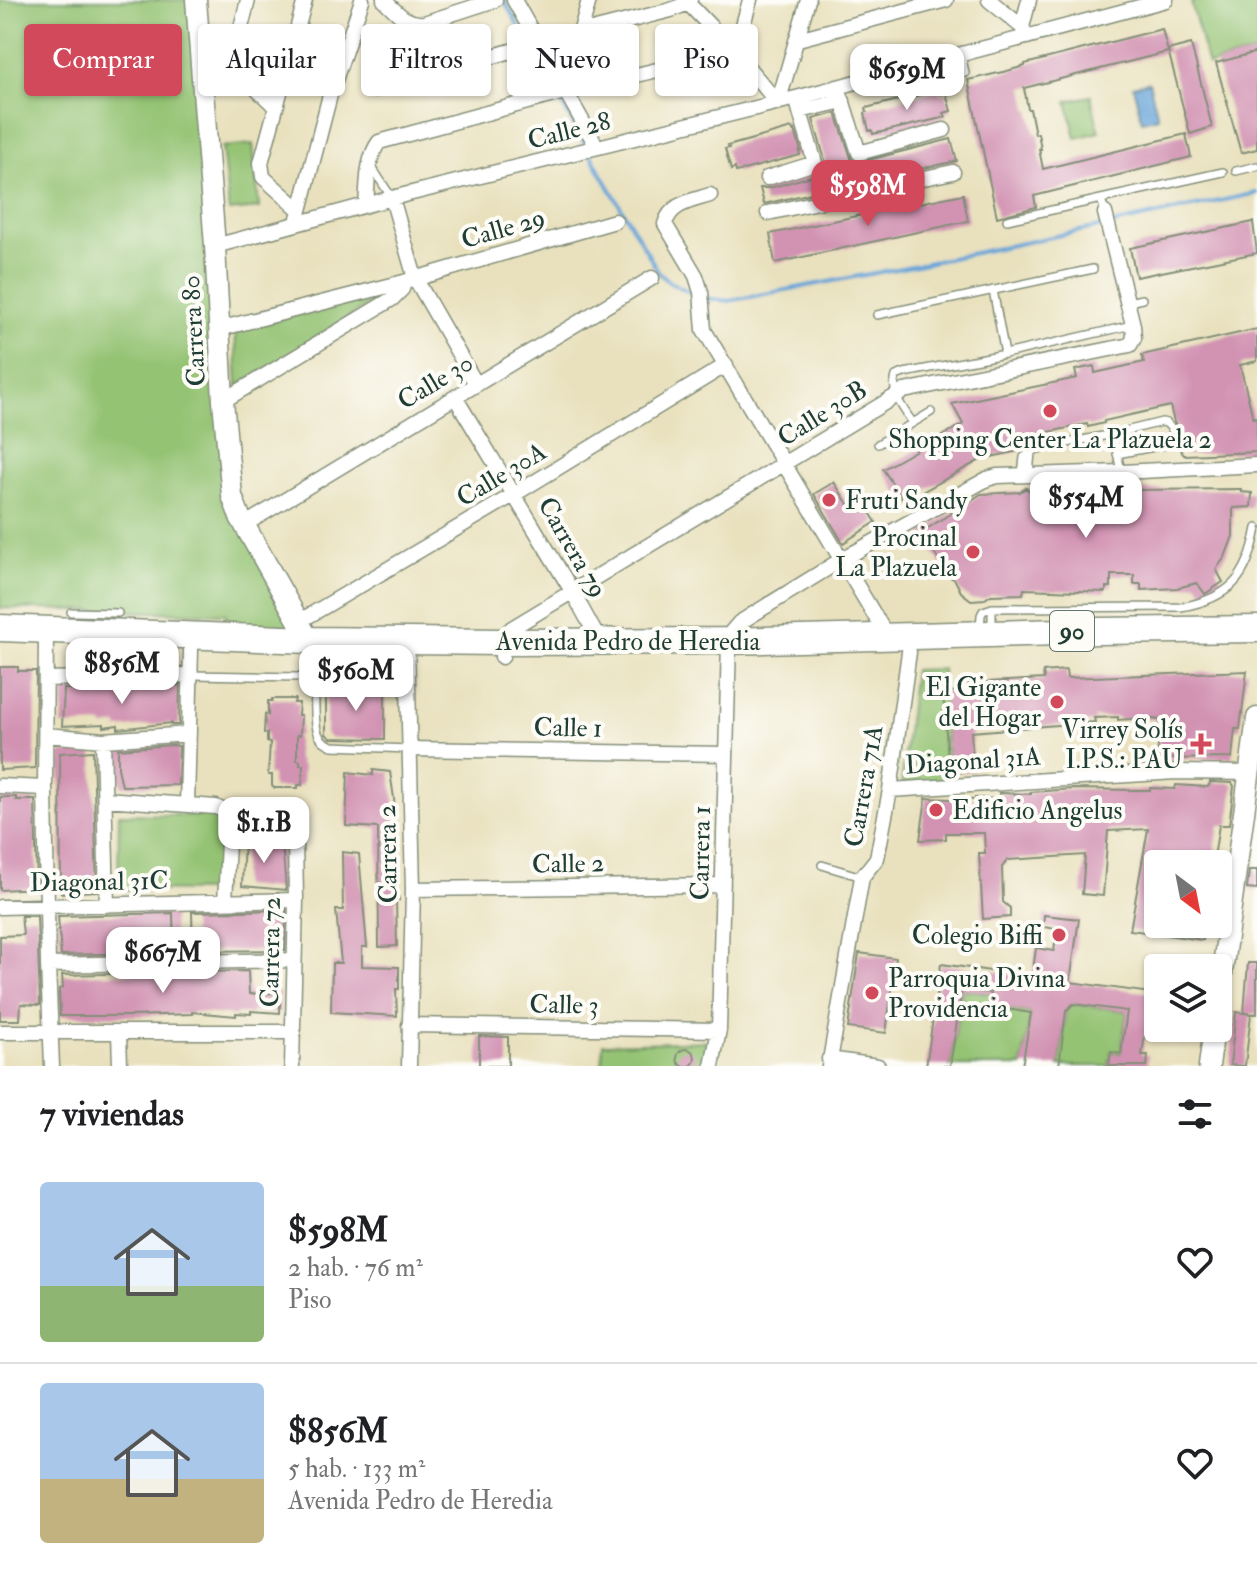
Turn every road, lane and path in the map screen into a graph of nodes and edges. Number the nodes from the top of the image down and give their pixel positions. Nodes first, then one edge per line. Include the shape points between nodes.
1 (196, 0) edge
2 (248, 0) edge
3 (305, 0) edge
4 (362, 0) edge
5 (384, 0) edge
6 (495, 0) edge
7 (589, 0) edge
8 (750, 0) edge
9 (808, 0) edge
10 (946, 0) edge
11 (989, 0) edge
12 (1029, 0) edge
13 (1166, 0) edge
14 (687, 1) edge
15 (520, 4) edge
16 (526, 24) edge
17 (583, 24) edge
18 (618, 24) edge
19 (709, 24) edge
20 (743, 24) edge
21 (1025, 32) junction
22 (798, 39) junction
23 (961, 54) junction
24 (965, 73) dead end
25 (758, 80) edge
26 (840, 94) junction
27 (551, 96) edge
28 (560, 96) edge
29 (778, 103) junction
30 (798, 104) junction
31 (276, 107) junction
32 (944, 130) dead end
33 (589, 150) junction
34 (370, 165) junction
35 (1257, 166) edge
36 (1236, 171) dead end
37 (953, 172) dead end
38 (1223, 172) dead end
39 (767, 178) dead end
40 (710, 195) dead end
41 (392, 198) junction
42 (366, 205) junction
43 (1103, 206) junction
44 (768, 213) dead end
45 (298, 217) junction
46 (1007, 220) dead end
47 (615, 221) dead end
48 (215, 246) junction
49 (1093, 269) dead end
50 (652, 278) dead end
51 (410, 280) junction
52 (993, 290) junction
53 (877, 315) dead end
54 (1133, 325) junction
55 (219, 329) junction
56 (1005, 354) junction
57 (726, 365) junction
58 (476, 384) junction
59 (896, 395) junction
60 (455, 397) junction
61 (223, 401) junction
62 (931, 412) dead end
63 (913, 423) junction
64 (1113, 434) junction
65 (878, 444) dead end
66 (1117, 454) junction
67 (784, 464) junction
68 (1257, 465) edge
69 (1122, 472) junction
70 (1026, 474) junction
71 (515, 494) junction
72 (244, 525) junction
73 (1257, 528) edge
74 (1256, 543) edge
75 (841, 560) junction
76 (572, 591) junction
77 (71, 612) dead end
78 (118, 613) dead end
79 (1157, 618) junction
80 (0, 628) edge
81 (1257, 629) edge
82 (887, 636) junction
83 (46, 638) junction
84 (599, 640) junction
85 (0, 644) edge
86 (1257, 645) edge
87 (310, 648) junction
88 (729, 649) junction
89 (502, 650) junction
90 (909, 652) junction
91 (407, 658) junction
92 (191, 662) junction
93 (46, 679) junction
94 (1257, 718) edge
95 (189, 734) junction
96 (46, 735) junction
97 (103, 740) junction
98 (409, 749) junction
99 (726, 754) junction
100 (1251, 773) junction
101 (0, 786) edge
102 (45, 788) junction
103 (890, 790) junction
104 (105, 799) junction
105 (187, 805) junction
106 (295, 838) dead end
107 (822, 865) dead end
108 (862, 877) junction
109 (723, 885) junction
110 (413, 889) junction
111 (296, 900) junction
112 (225, 902) junction
113 (107, 905) junction
114 (48, 906) junction
115 (0, 907) edge
116 (1225, 954) edge
117 (294, 960) junction
118 (48, 965) junction
119 (409, 1025) junction
120 (719, 1030) junction
121 (52, 1031) junction
122 (0, 1032) edge
123 (293, 1032) junction
124 (119, 1033) junction
125 (1212, 1042) edge
126 (829, 1063) edge
127 (52, 1066) edge
128 (120, 1066) edge
129 (292, 1066) edge
130 (409, 1066) edge
131 (712, 1066) edge
132 (878, 1066) edge
133 (1209, 1066) edge

1 - 48 street, Carrera 80
2 - 31 street via 235,69
3 - 31 street
4 - 45 street
5 - 6 street via 413,24
7 - 17 street
8 - 20 street
9 - 22 street
10 - 22 street
11 - 21 street
12 - 21 street
13 - 21 street, Calle 28
14 - 18 street
14 - 19 street
15 - 16 street
21 - 23 street, Calle 28
22 - 29 street
23 - 24 lane
23 - 26 street, Calle 28
25 - 29 street
26 - 30 street, Calle 28
26 - 32 street via 861,158
27 - 34 street via 389,138 379,142
28 - 33 street
29 - 30 street, Calle 28
29 - 33 street, Calle 28
30 - 39 street via 816,168
31 - 45 street via 261,169
33 - 41 street, Calle 28
34 - 41 lane
34 - 42 street
35 - 36 lane
37 - 44 street
38 - 43 lane
40 - 57 street via 675,207 665,224 696,276 703,326
41 - 42 street, Calle 28
41 - 51 street
42 - 45 street, Calle 28
43 - 46 lane
43 - 54 street via 1135,300
45 - 48 street, Calle 28
47 - 51 street, Calle 29
48 - 55 street, Carrera 80
49 - 52 lane
50 - 58 street, Calle 30
51 - 55 street, Calle 29
51 - 58 street
51 - 61 street, Calle 29 via 392,299
52 - 53 lane
52 - 56 lane
54 - 56 lane
54 - 59 street, Calle 30B via 1134,338 1125,347
55 - 61 street, Carrera 80
56 - 59 lane via 896,376
57 - 67 street
57 - 71 street, Calle 30A
58 - 60 street, Calle 30
59 - 63 lane
59 - 67 street, Calle 30B
60 - 71 street, Carrera 79
60 - 72 street, Calle 30
61 - 72 street, Carrera 80 via 232,496
62 - 63 lane
63 - 65 lane
64 - 66 lane
64 - 66 lane via 1162,422 1174,438 1169,444
64 - 70 lane via 1037,449
66 - 69 lane
67 - 75 street
67 - 76 street, Calle 30B
68 - 69 street
69 - 70 street
70 - 75 street via 987,479
71 - 76 street, Carrera 79
71 - 87 street, Calle 30A
72 - 87 street, Carrera 80
73 - 74 lane
74 - 79 lane via 1236,582 1204,603
75 - 82 street
75 - 88 street via 739,623
76 - 84 street, Carrera 79
76 - 89 street, Calle 30B via 512,628
77 - 78 lane
79 - 81 highway, Avenida Pedro de Heredia / 90
79 - 82 highway, Avenida Pedro de Heredia / 90 via 988,625
80 - 83 highway, Avenida Pedro de Heredia / 90
82 - 88 highway, Avenida Pedro de Heredia / 90
83 - 85 highway, Avenida Pedro de Heredia / 90
83 - 87 highway, Avenida Pedro de Heredia / 90
83 - 92 highway, Avenida Pedro de Heredia / 90
83 - 93 street
84 - 88 highway, Avenida Pedro de Heredia / 90
84 - 89 highway, Avenida Pedro de Heredia / 90
86 - 90 highway, Avenida Pedro de Heredia / 90
87 - 91 highway, Avenida Pedro de Heredia / 90
87 - 91 lane
87 - 92 highway, Avenida Pedro de Heredia / 90
87 - 98 lane via 318,733 324,743
88 - 89 highway, Avenida Pedro de Heredia / 90
88 - 90 highway, Avenida Pedro de Heredia / 90
88 - 99 street, Carrera 1
89 - 91 highway, Avenida Pedro de Heredia / 90
90 - 103 street, Carrera 71A
91 - 98 street, Carrera 2
92 - 93 street
92 - 95 street
93 - 96 street
94 - 100 street
95 - 97 street
95 - 105 street
96 - 97 street
96 - 102 street
97 - 104 street
98 - 99 street, Calle 1
98 - 110 street, Carrera 2
99 - 109 street, Carrera 1
100 - 103 street, Diagonal 31A via 1176,772
100 - 116 street
101 - 102 street
102 - 114 street
103 - 108 street, Carrera 71A via 877,858
104 - 105 street
104 - 113 street
105 - 112 street via 226,812
106 - 111 street, Carrera 72
107 - 108 lane
108 - 126 street, Carrera 71A
109 - 110 street, Calle 2
109 - 120 street, Carrera 1
110 - 119 street, Carrera 2
111 - 112 street, Diagonal 31C
111 - 117 street, Carrera 72
112 - 113 street, Diagonal 31C
113 - 114 street, Diagonal 31C
114 - 115 street, Diagonal 31C
114 - 118 street
117 - 118 street
117 - 123 street, Carrera 72
118 - 121 street
119 - 120 street, Calle 3
119 - 130 street, Carrera 2
120 - 131 street, Carrera 1
121 - 122 street
121 - 124 street
121 - 127 street
123 - 124 street
123 - 129 street, Carrera 72
124 - 128 street
125 - 133 street
126 - 132 street

